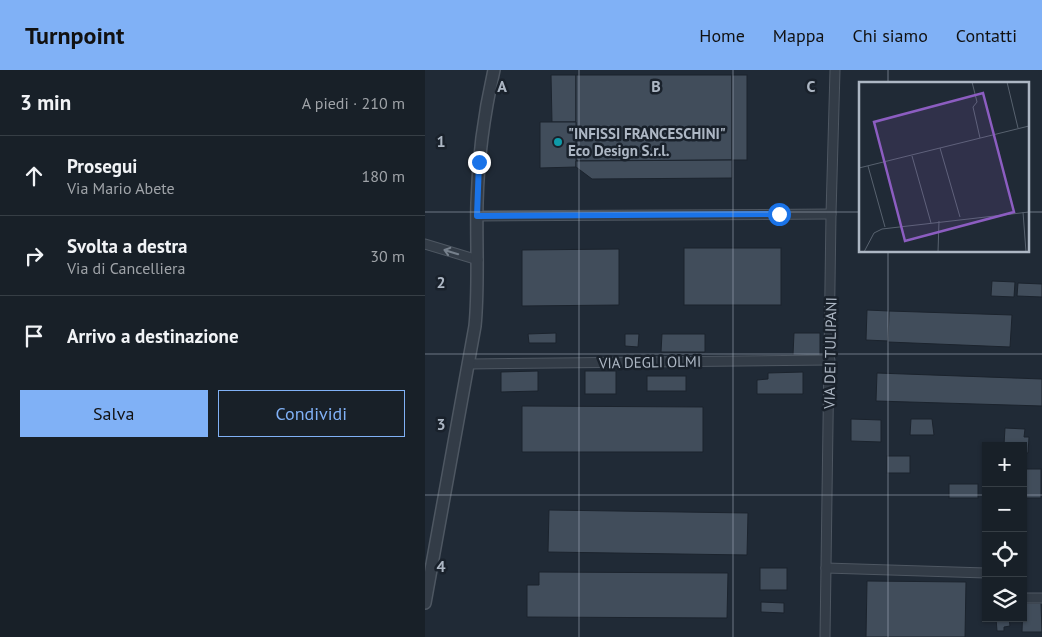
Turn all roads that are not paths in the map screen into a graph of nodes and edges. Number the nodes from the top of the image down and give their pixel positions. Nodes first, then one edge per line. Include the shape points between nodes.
1 (493, 70) edge
2 (835, 70) edge
3 (831, 214) junction
4 (477, 216) junction
5 (425, 244) edge
6 (478, 260) junction
7 (830, 360) junction
8 (469, 364) junction
9 (826, 568) junction
10 (982, 573) edge
11 (1027, 598) edge
12 (1042, 598) edge
13 (425, 603) edge
14 (825, 637) edge

1 - 4 street via 481,147
2 - 3 street, VIA DEI TULIPANI
3 - 4 street
3 - 7 street, VIA DEI TULIPANI
4 - 6 street
6 -> 5 street
6 - 8 street
7 - 8 street, VIA DEGLI OLMI
7 - 9 street, VIA DEI TULIPANI
8 - 13 street
9 - 10 street
9 - 14 street, VIA DEI TULIPANI
11 - 12 street

